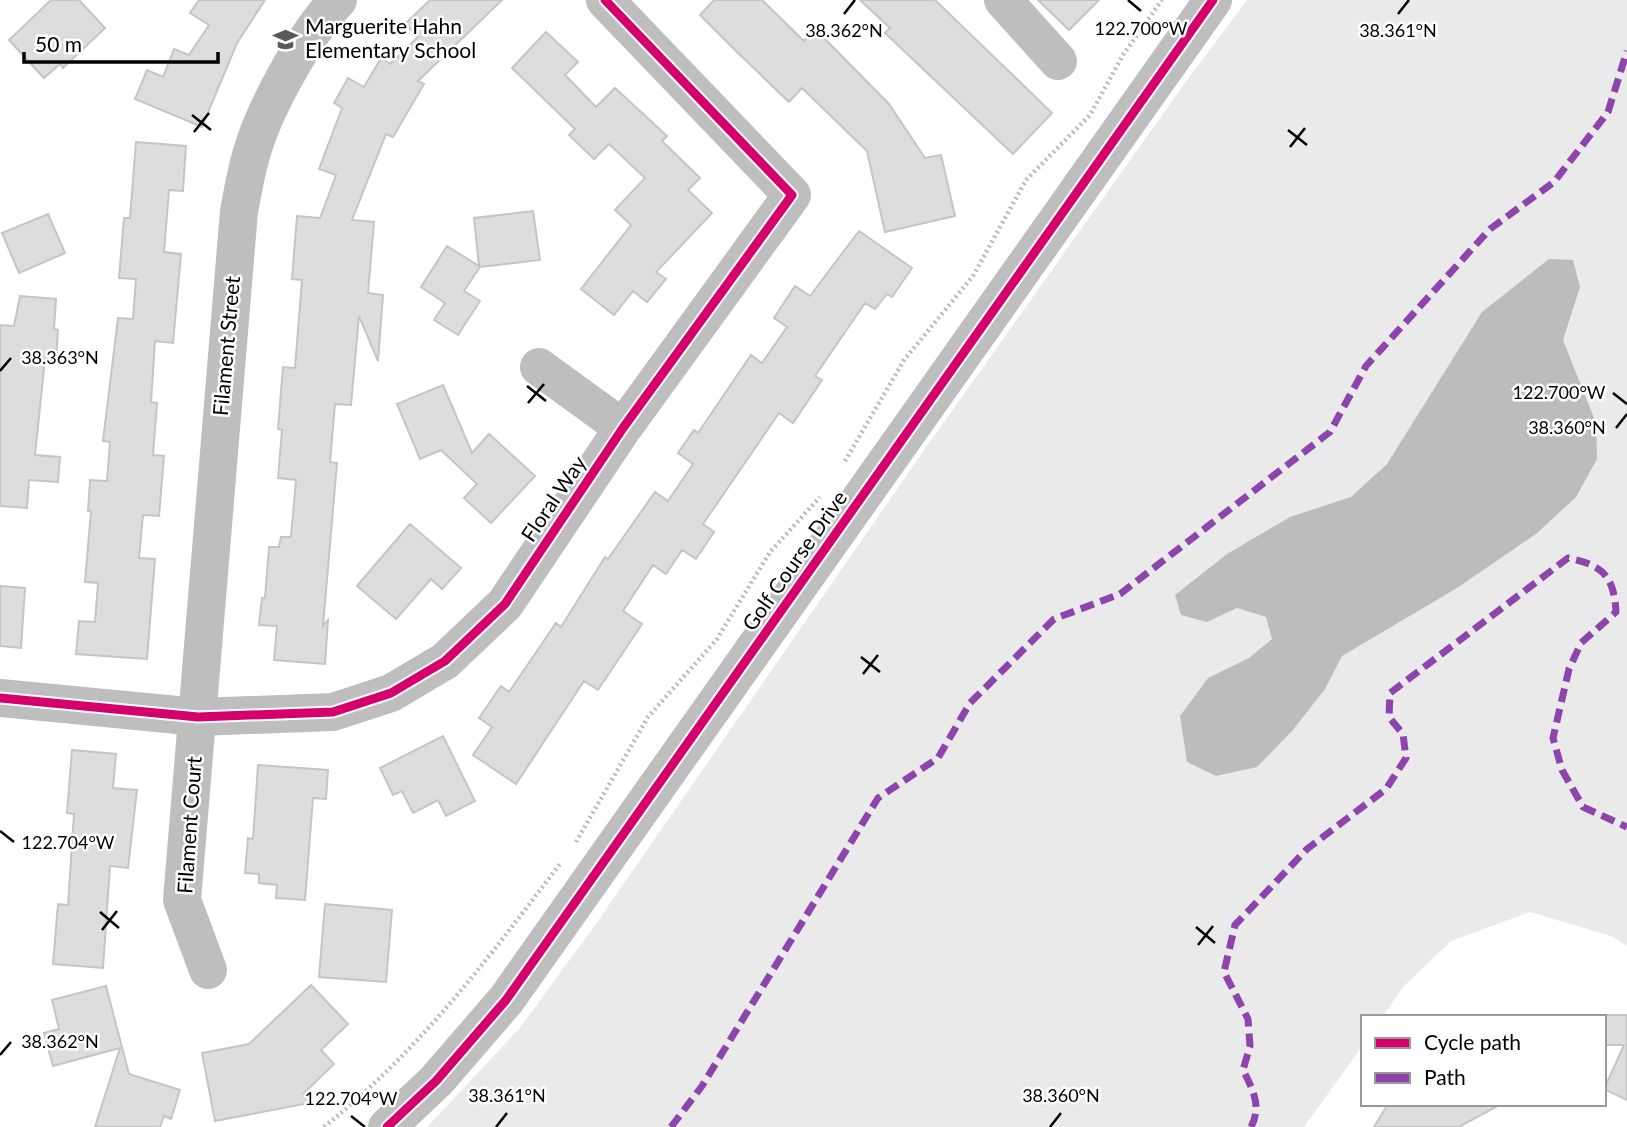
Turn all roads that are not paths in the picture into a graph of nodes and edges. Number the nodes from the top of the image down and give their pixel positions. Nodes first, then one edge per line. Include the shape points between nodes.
1 (338, 0) edge
2 (604, 0) edge
3 (1003, 0) edge
4 (1213, 0) edge
5 (1058, 61) dead end
6 (539, 367) dead end
7 (623, 428) junction
8 (0, 698) edge
9 (198, 717) junction
10 (208, 971) dead end
11 (387, 1127) edge

1 - 9 street, Filament Street via 325,13 278,92 252,150 239,211
2 - 7 street, Floral Way via 792,195
3 - 5 street
4 - 11 street, Golf Course Drive via 506,1000 436,1081
6 - 7 street
7 - 9 street, Floral Way via 505,604 445,661 391,693 333,712
8 - 9 street, Floral Way
9 - 10 street, Filament Court via 183,900

